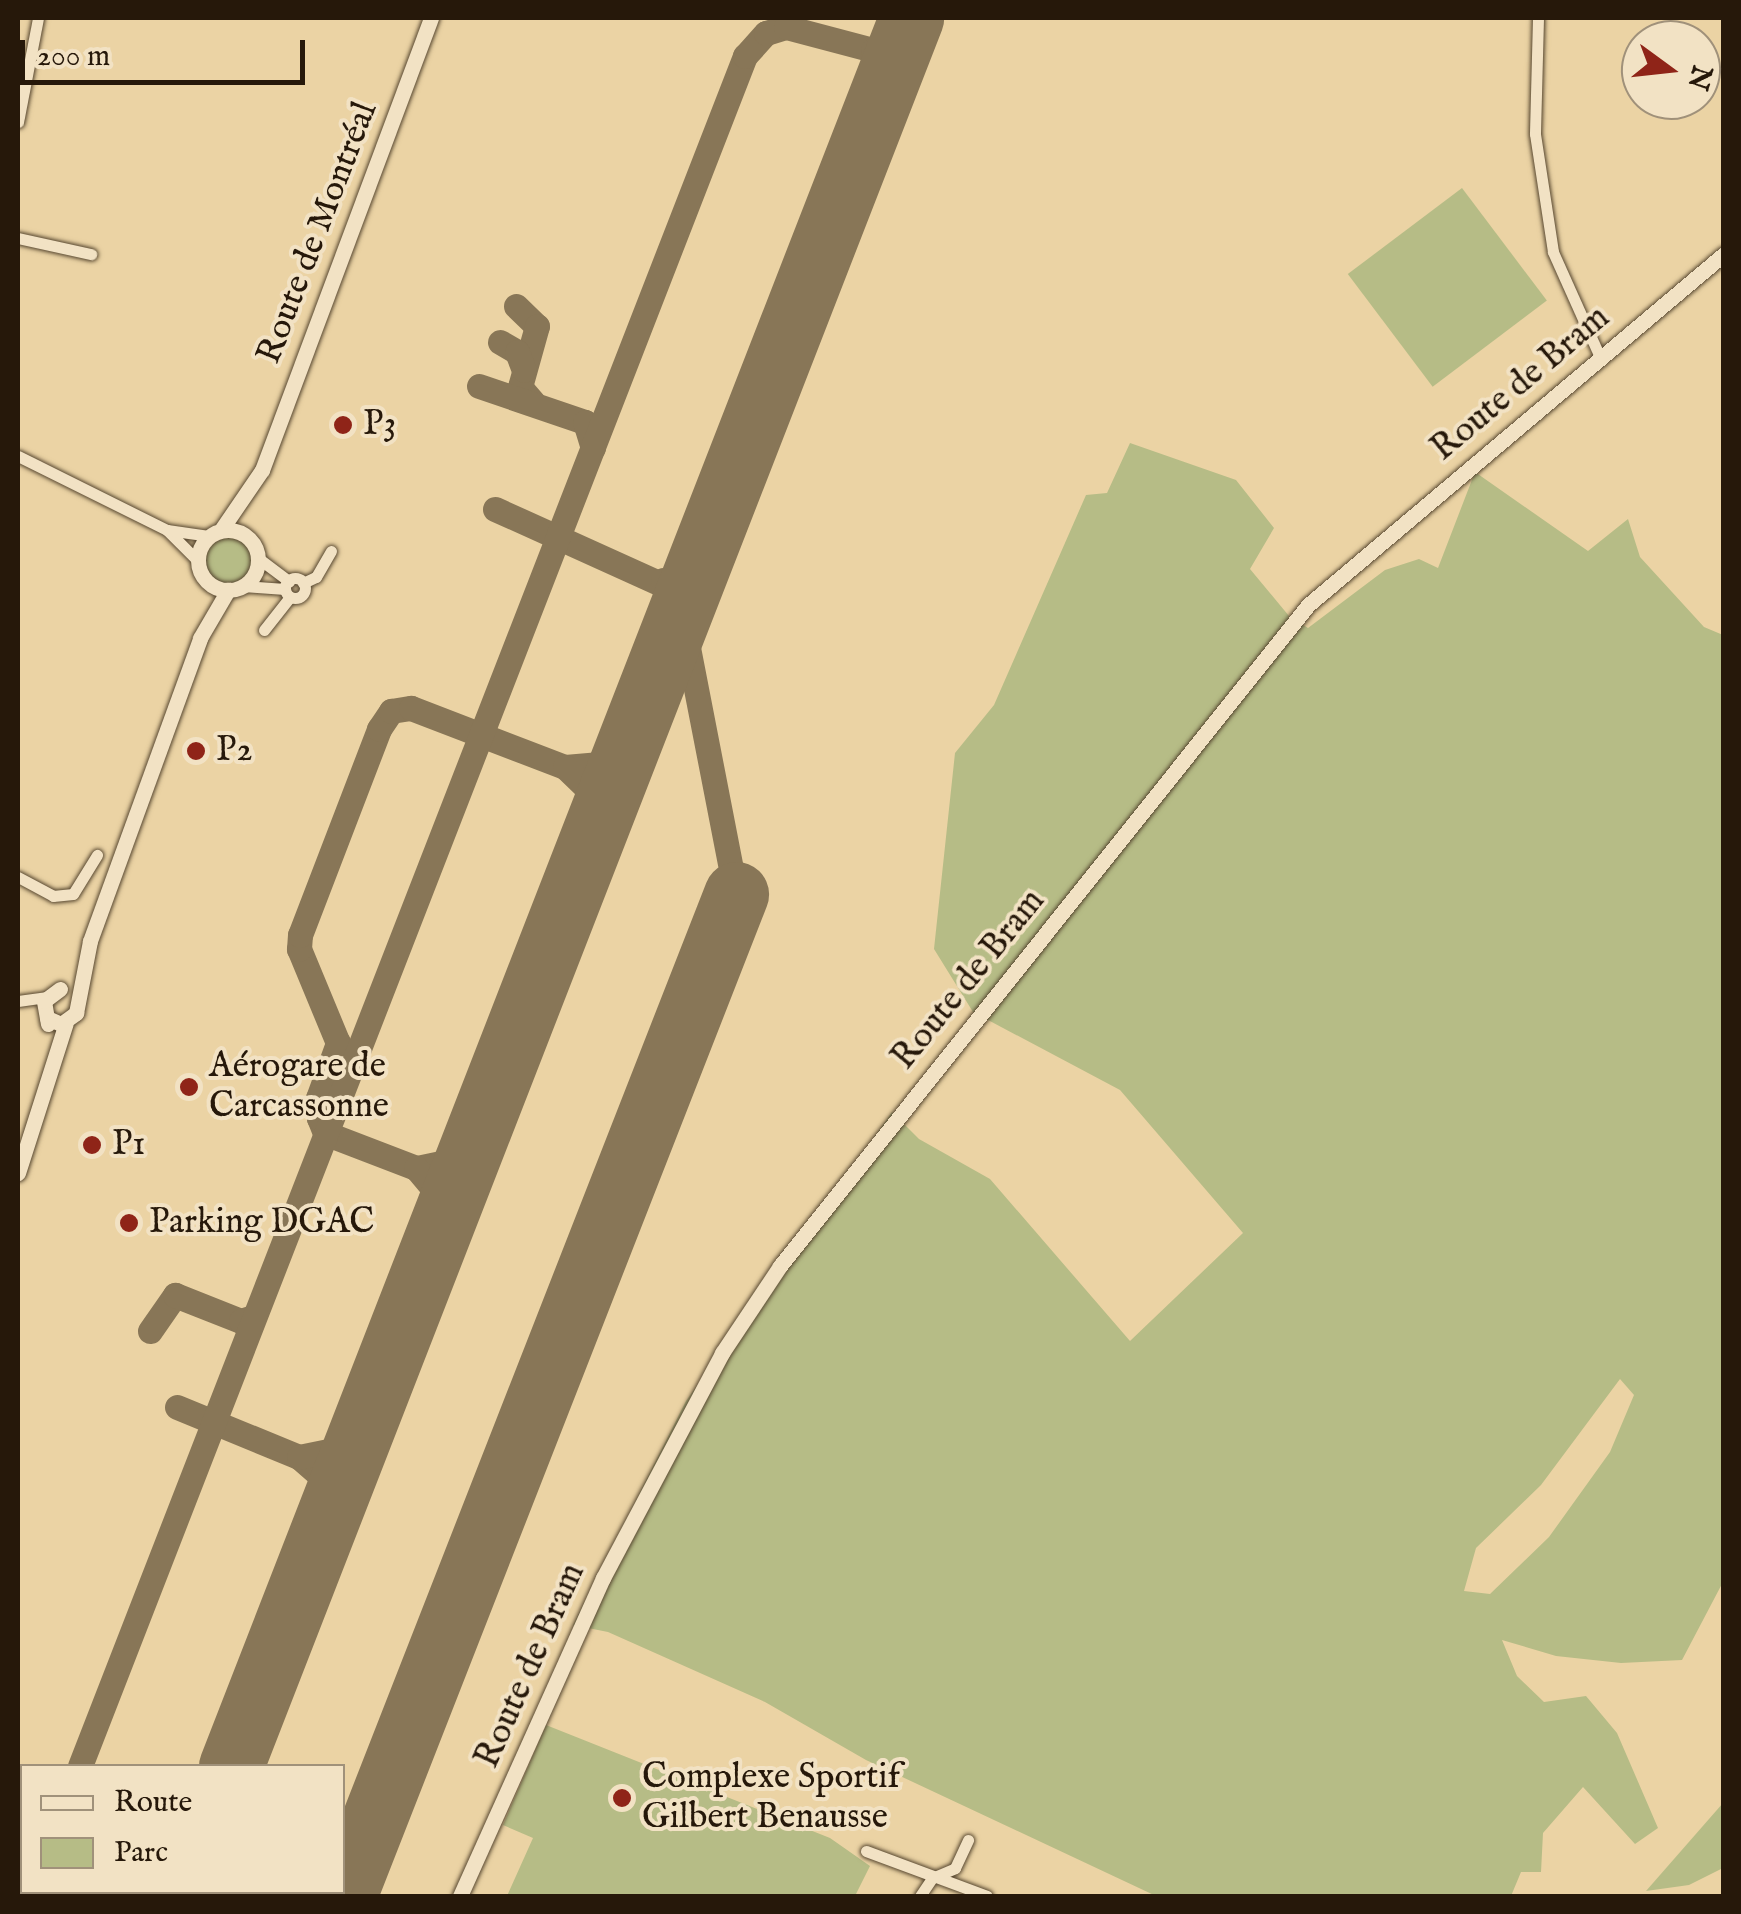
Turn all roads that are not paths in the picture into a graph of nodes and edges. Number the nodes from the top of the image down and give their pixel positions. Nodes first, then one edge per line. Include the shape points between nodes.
1 (38, 18) edge
2 (431, 18) edge
3 (1538, 18) edge
4 (18, 122) edge
5 (18, 238) edge
6 (91, 254) dead end
7 (1724, 254) edge
8 (1600, 357) junction
9 (18, 456) edge
10 (262, 470) junction
11 (167, 530) junction
12 (215, 533) junction
13 (251, 540) junction
14 (331, 551) dead end
15 (258, 558) junction
16 (198, 561) junction
17 (207, 582) junction
18 (236, 588) junction
19 (288, 589) junction
20 (264, 630) dead end
21 (200, 638) junction
22 (97, 855) dead end
23 (18, 878) edge
24 (54, 1003) junction
25 (66, 1023) junction
26 (44, 1086) junction
27 (18, 1173) edge
28 (968, 1840) dead end
29 (866, 1852) dead end
30 (932, 1878) junction
31 (460, 1896) edge
32 (920, 1896) edge
33 (987, 1896) edge

1 - 4 street
2 - 10 main road, Route de Montréal
3 - 8 street via 1534,116 1553,252
5 - 6 street
7 - 8 main road, Route de Bram
8 - 31 main road, Route de Bram via 1308,605 780,1266 722,1353 603,1578
9 - 11 street
10 - 12 main road, Route de Montréal
10 - 13 main road, Route de Montréal
11 - 12 street
11 - 16 street
12 - 13 main road
12 - 16 main road
13 - 15 main road
14 - 19 street via 316,577 303,583 302,595
15 - 18 main road
15 - 19 street
16 - 17 main road
17 - 18 main road
17 - 21 main road
18 - 19 street
18 - 21 main road
19 - 20 street
21 - 24 main road via 90,940
22 - 23 street via 74,894 53,896
24 - 25 main road
24 - 25 main road via 76,1013
24 - 26 main road
25 - 26 main road
26 - 27 main road
28 - 30 street via 955,1868
29 - 30 street
30 - 32 street
30 - 33 street

